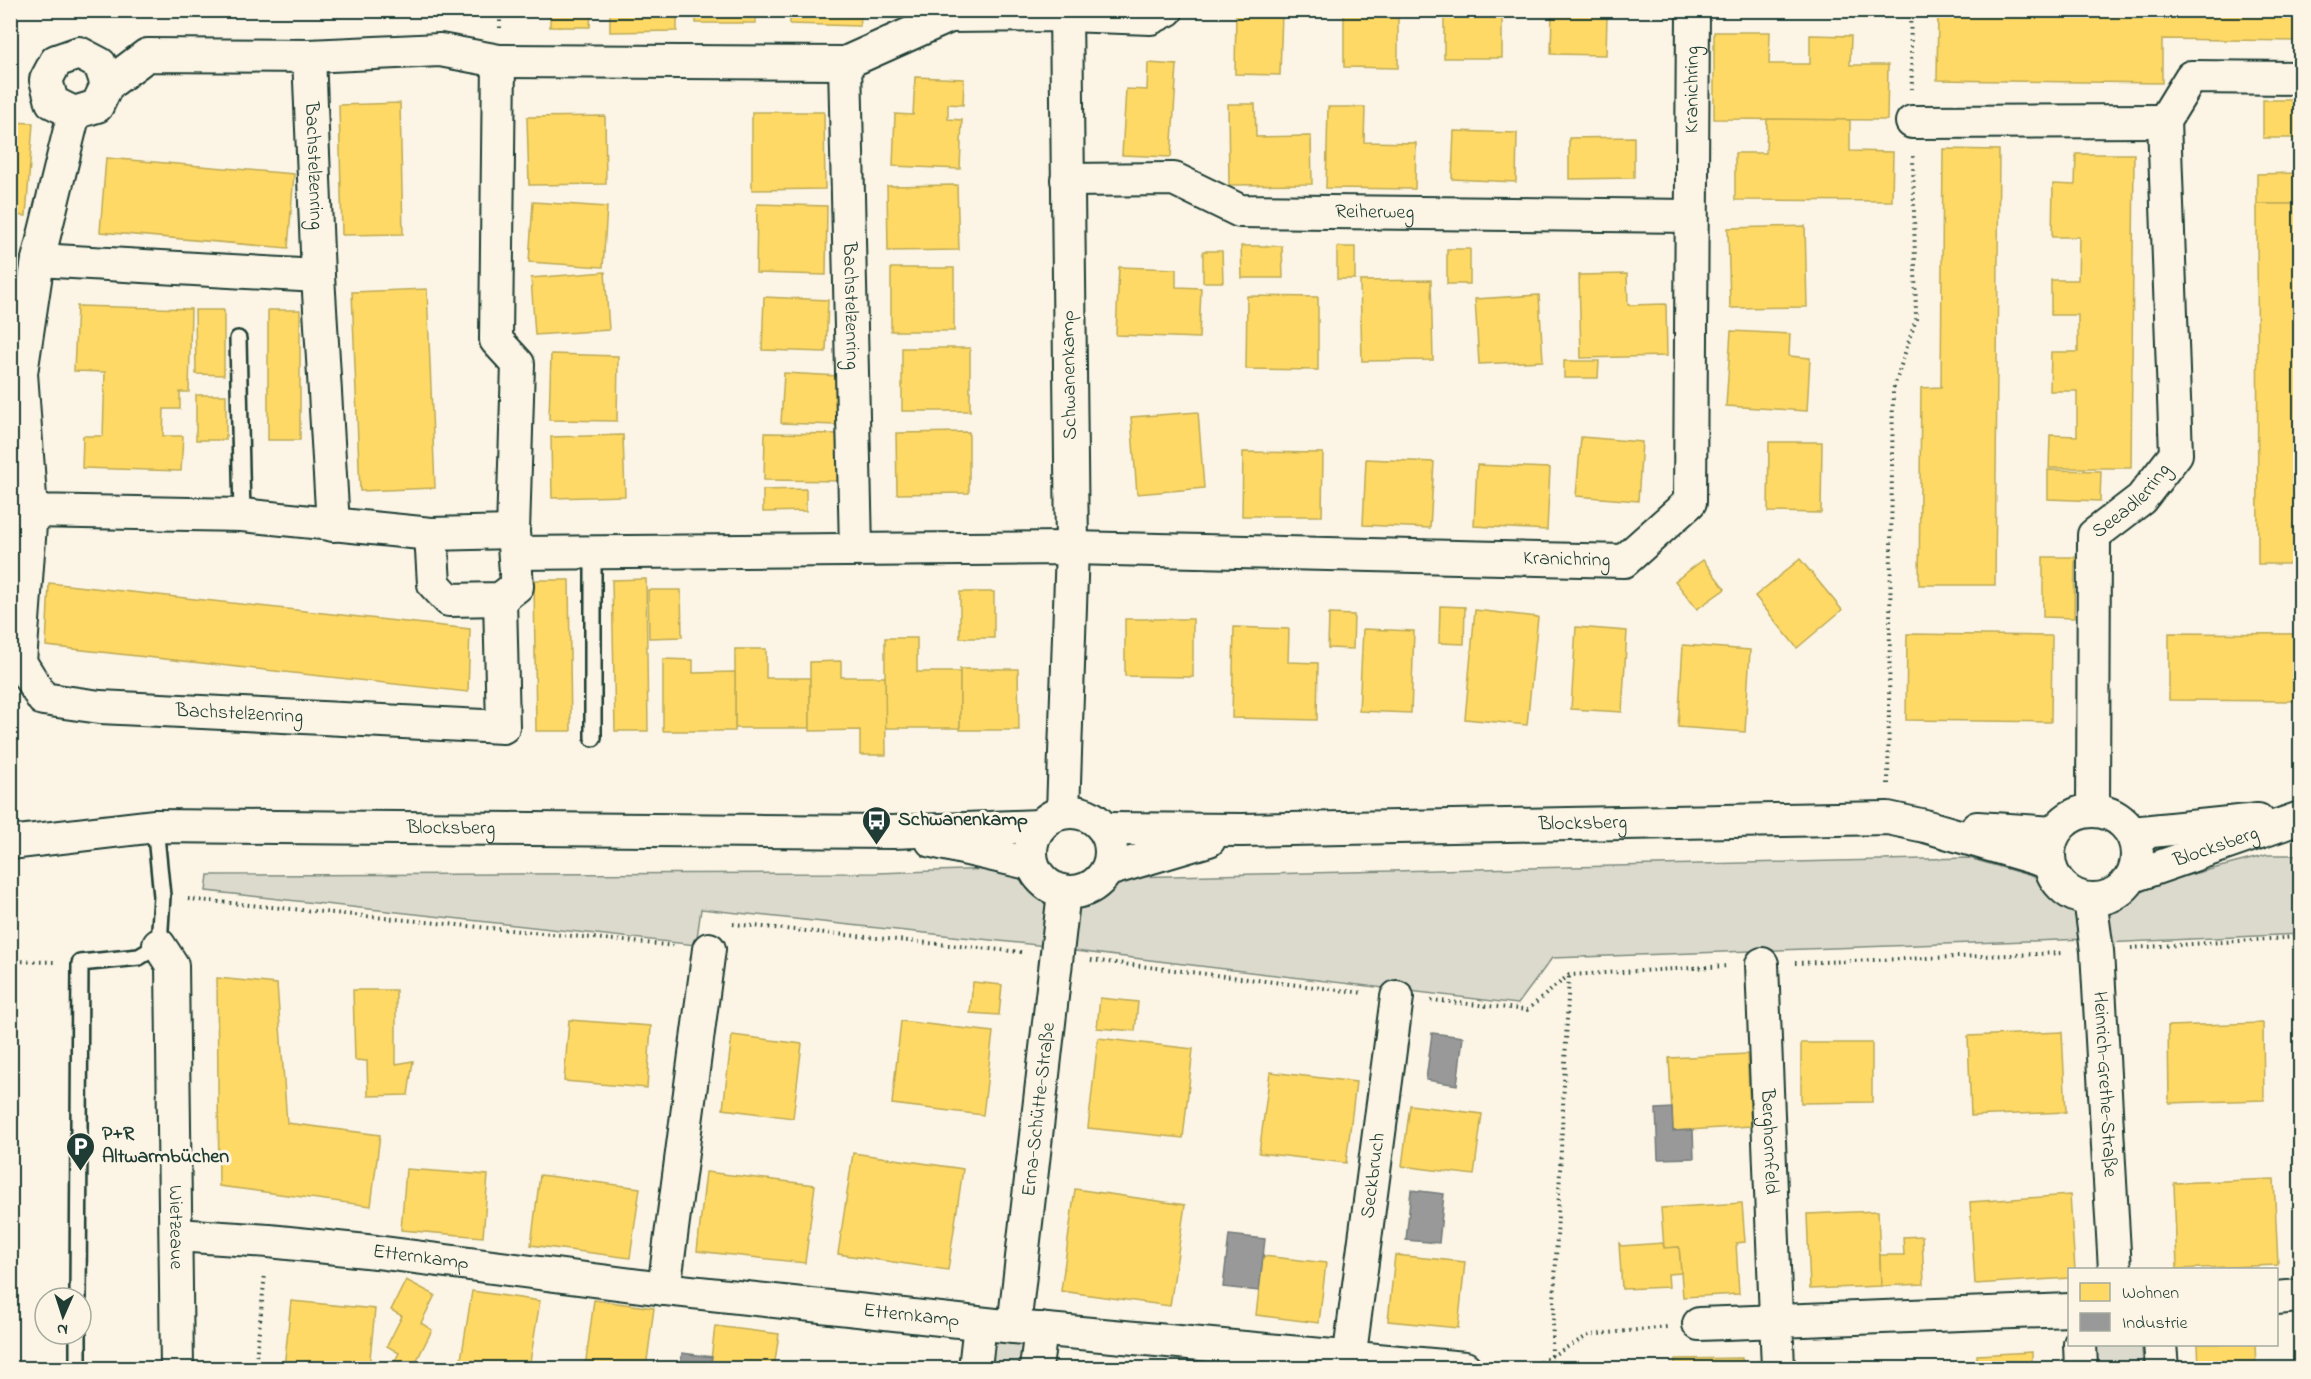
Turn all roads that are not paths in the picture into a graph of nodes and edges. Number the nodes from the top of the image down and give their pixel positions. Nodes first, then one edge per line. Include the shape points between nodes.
1 (1167, 10) edge
2 (1693, 10) edge
3 (1066, 13) edge
4 (309, 56) junction
5 (499, 61) junction
6 (845, 63) junction
7 (2301, 78) edge
8 (107, 85) junction
9 (74, 113) junction
10 (2164, 121) junction
11 (1912, 122) road end
12 (1067, 180) junction
13 (1691, 216) junction
14 (38, 260) junction
15 (318, 276) junction
16 (238, 339) dead end
17 (31, 511) junction
18 (242, 515) junction
19 (333, 525) junction
20 (431, 534) junction
21 (514, 542) junction
22 (1072, 548) junction
23 (856, 549) junction
24 (593, 552) junction
25 (500, 599) junction
26 (593, 738) dead end
27 (2093, 810) junction
28 (2301, 817) edge
29 (1051, 819) junction
30 (155, 826) junction
31 (1105, 829) junction
32 (1242, 830) junction
33 (893, 832) junction
34 (2132, 833) junction
35 (10, 843) edge
36 (2051, 847) junction
37 (1032, 864) junction
38 (1108, 870) junction
39 (2133, 876) junction
40 (1064, 892) junction
41 (2090, 899) junction
42 (159, 945) junction
43 (709, 950) road end
44 (1762, 964) road end
45 (1397, 997) road end
46 (176, 1235) junction
47 (2115, 1268) edge
48 (78, 1286) edge
49 (664, 1289) junction
50 (2301, 1296) edge
51 (2278, 1298) edge
52 (2068, 1310) edge
53 (1776, 1322) junction
54 (980, 1324) junction
55 (1699, 1324) road end
56 (1027, 1328) junction
57 (78, 1346) edge
58 (2080, 1346) edge
59 (2160, 1346) edge
60 (1349, 1363) edge
61 (78, 1368) edge
62 (177, 1368) edge
63 (975, 1368) edge
64 (1036, 1368) edge
65 (1465, 1368) edge
66 (1778, 1368) edge
67 (2081, 1368) edge
68 (2162, 1368) edge

1 - 3 street via 1151,18
2 - 13 street, Kranichring
3 - 6 street via 950,16
3 - 12 street, Schwanenkamp
4 - 5 street via 440,50
4 - 8 street via 147,55
4 - 15 street, Bachstelzenring
5 - 6 street
5 - 21 street via 496,340 518,364
6 - 23 street, Bachstelzenring
7 - 10 street via 2192,77
8 - 9 street via 97,106
8 - 9 street via 100,64 79,53 56,61 46,80 52,102
9 - 14 street, Bachstelzenring
10 - 11 street
10 - 27 street, Seeadlerring via 2176,454 2141,499 2094,535
12 - 13 street, Reiherweg via 1174,179 1240,212
12 - 22 street, Schwanenkamp
13 - 22 street, Kranichring via 1690,502 1624,561
14 - 15 street
14 - 17 street, Bachstelzenring via 21,373
15 - 19 street, Bachstelzenring
16 - 18 lane
17 - 18 street
17 - 25 street, Bachstelzenring via 20,662 43,699 100,707 503,726
18 - 19 street
19 - 20 street
20 - 21 street
20 - 25 street via 434,584 449,600
21 - 24 street
21 - 25 street via 517,586
22 - 23 street
22 - 29 street, Schwanenkamp
23 - 24 street
24 - 26 lane
27 - 34 street via 2122,821
27 - 36 street via 2064,821
28 - 34 street, Blocksberg
28 - 39 street, Blocksberg
29 - 31 street, Blocksberg via 1078,812 1095,819
29 - 33 street, Blocksberg
29 - 37 street via 1033,838
30 - 33 street, Blocksberg
30 - 35 street, Blocksberg
30 - 42 lane via 162,896
31 - 32 street, Blocksberg
31 - 38 street via 1111,842
32 - 36 street, Blocksberg via 1888,818
32 - 38 street, Blocksberg
33 - 37 street, Blocksberg
34 - 39 street via 2138,861
36 - 41 street via 2054,876 2063,889
37 - 40 street via 1049,886
38 - 40 street, Blocksberg via 1092,887
39 - 41 street, Blocksberg via 2110,897
40 - 56 street, Erna-Schütte-Straße
41 - 47 street, Heinrich-Grethe-Straße via 2097,951
42 - 46 street, Wietzeaue via 172,965
42 - 48 lane via 139,957 80,963
43 - 49 street
44 - 53 street, Berghornfeld
45 - 60 street, Seckbruch
46 - 49 street, Etternkamp via 268,1241
46 - 62 street, Wietzeaue
49 - 54 street, Etternkamp
50 - 51 street
52 - 53 street
53 - 55 street
53 - 66 street, Berghornfeld
54 - 56 street, Etternkamp
54 - 63 street
56 - 60 street
56 - 64 street, Erna-Schütte-Straße
57 - 61 lane
58 - 67 street
59 - 68 street
60 - 65 street

